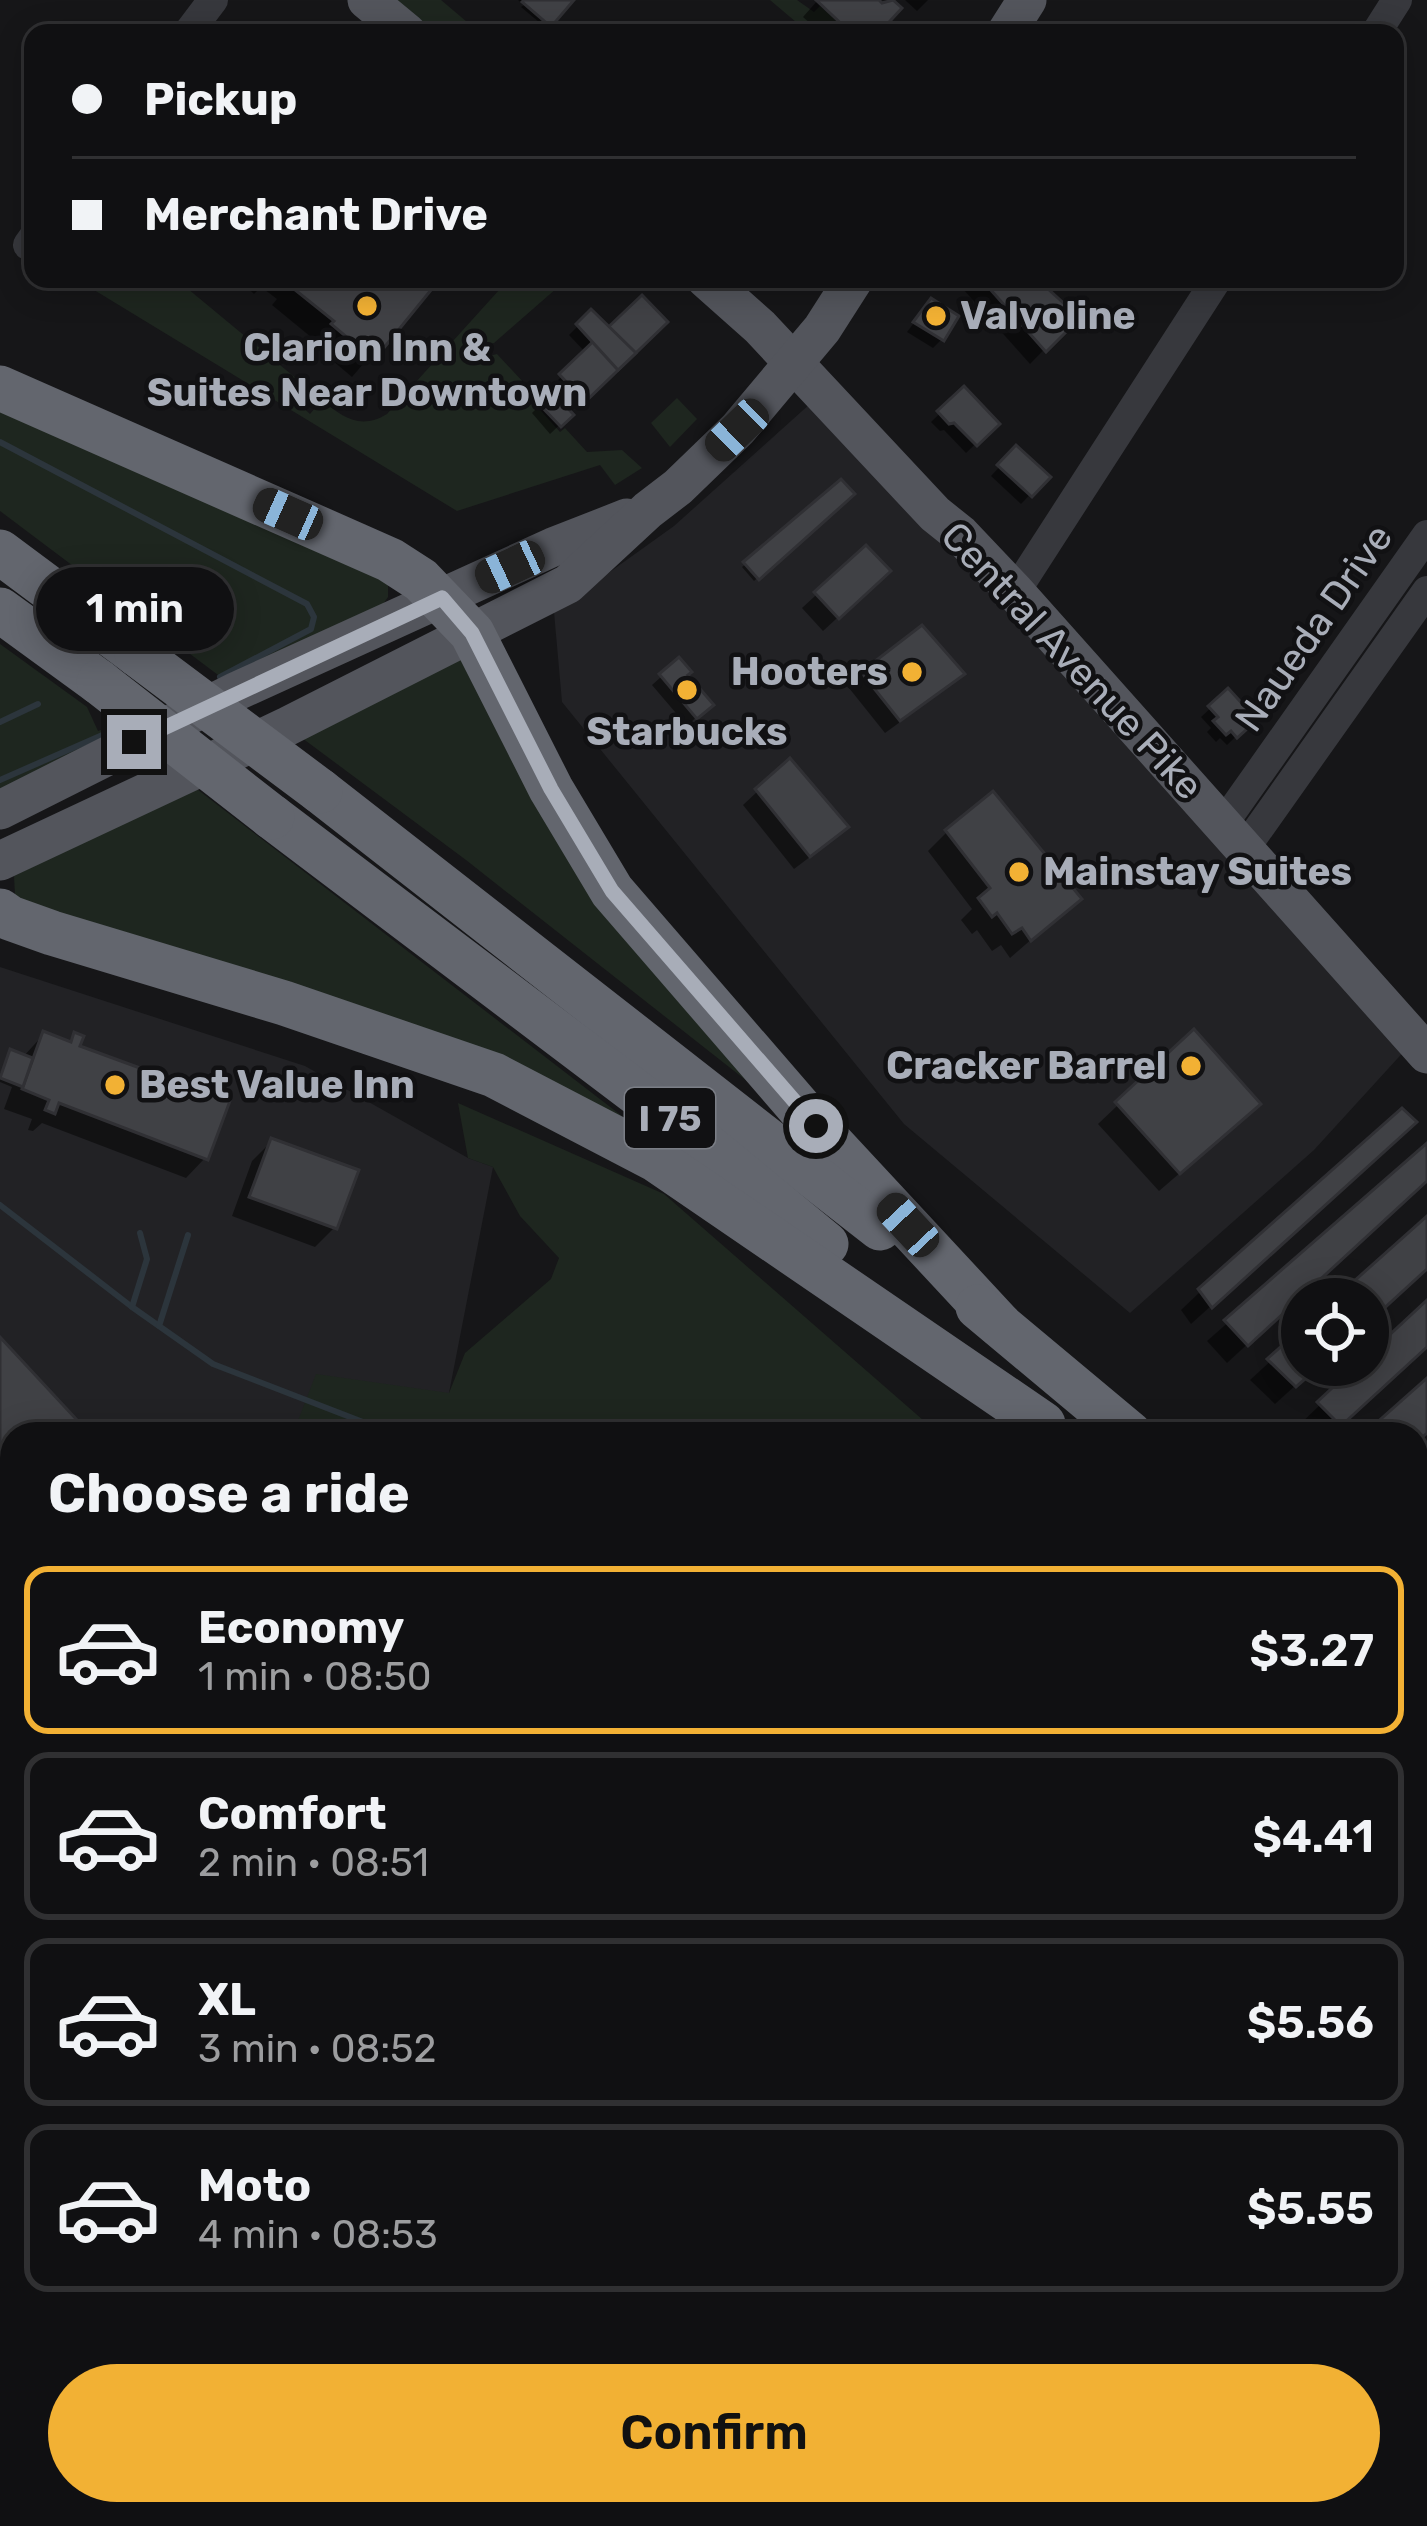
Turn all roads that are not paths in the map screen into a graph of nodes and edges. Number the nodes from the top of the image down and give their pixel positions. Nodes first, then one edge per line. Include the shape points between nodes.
1 (214, 0) edge
2 (367, 0) edge
3 (195, 24) edge
4 (395, 24) edge
5 (716, 288) edge
6 (848, 288) edge
7 (1211, 288) edge
8 (793, 362) junction
9 (0, 388) edge
10 (648, 510) junction
11 (1427, 535) edge
12 (0, 552) edge
13 (1016, 592) junction
14 (1427, 592) edge
15 (442, 598) junction
16 (0, 610) edge
17 (472, 633) junction
18 (0, 810) edge
19 (1234, 836) junction
20 (0, 861) edge
21 (0, 911) edge
22 (1427, 1054) edge
23 (999, 1324) junction
24 (1039, 1422) edge
25 (1041, 1422) edge
26 (1116, 1422) edge

1 - 3 street
2 - 4 main road
5 - 8 main road, Central Avenue Pike
6 - 8 main road
7 - 13 street
8 - 10 main road via 737,430
8 - 13 main road, Central Avenue Pike
9 - 15 highway via 390,560
10 - 15 main road
10 - 17 main road via 568,584
11 - 19 street, Naueda Drive
12 - 23 highway, I 75, bridge via 320,790
13 - 19 main road, Central Avenue Pike
14 - 19 street, Naueda Drive
15 - 17 highway
15 - 18 main road
16 - 25 highway, I 75, bridge via 707,1146
17 - 20 main road
17 - 23 highway via 612,891
19 - 22 main road, Central Avenue Pike
21 - 24 highway via 494,1075 655,1159
23 - 26 highway, I 75

